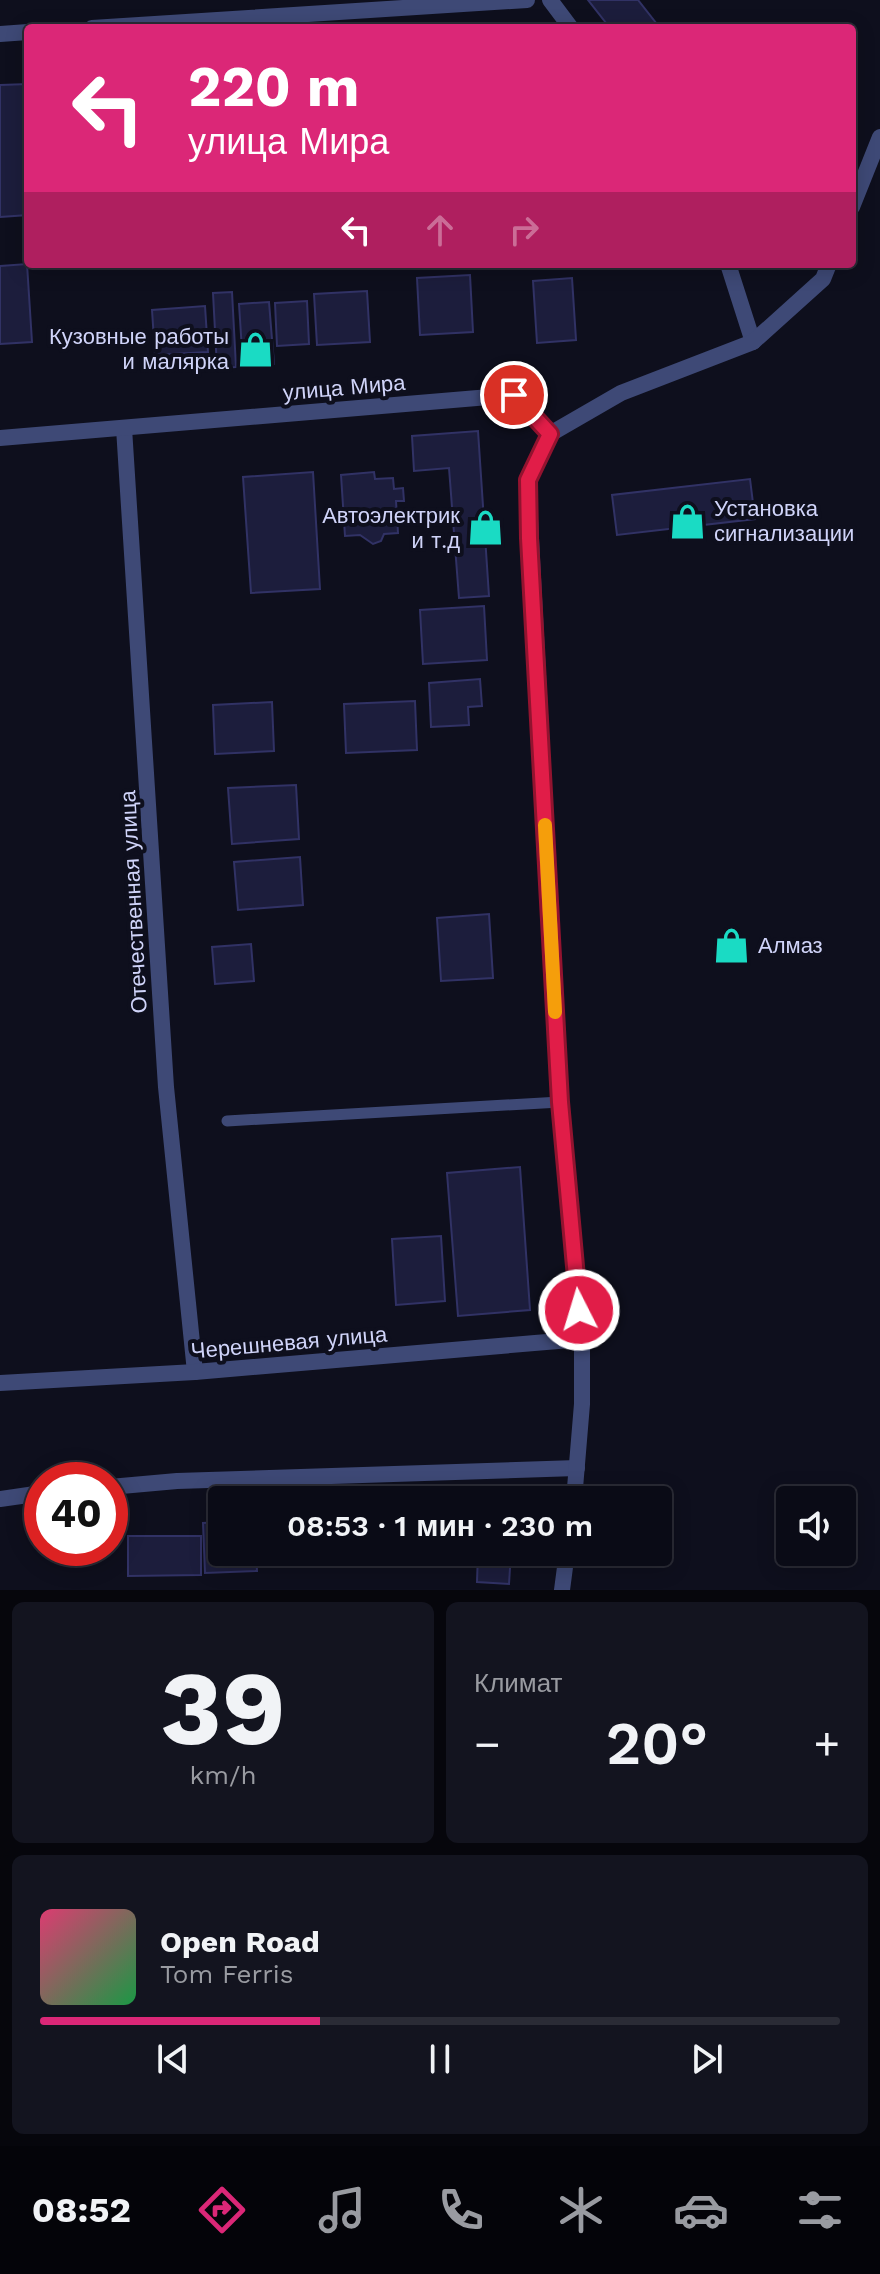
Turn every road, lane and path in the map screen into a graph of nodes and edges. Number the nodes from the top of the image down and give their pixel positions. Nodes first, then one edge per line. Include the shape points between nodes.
1 (527, 0) edge
2 (550, 0) edge
3 (154, 24) edge
4 (568, 24) edge
5 (24, 32) edge
6 (0, 34) edge
7 (880, 137) edge
8 (856, 197) edge
9 (729, 268) edge
10 (827, 268) edge
11 (753, 342) junction
12 (124, 428) junction
13 (550, 434) junction
14 (0, 438) edge
15 (560, 1102) junction
16 (227, 1121) dead end
17 (582, 1339) junction
18 (195, 1372) junction
19 (0, 1383) edge
20 (577, 1468) junction
21 (128, 1486) edge
22 (575, 1486) edge
23 (24, 1496) edge
24 (0, 1499) edge
25 (565, 1566) edge
26 (562, 1590) edge

1 - 3 street
2 - 4 street
5 - 6 street
7 - 8 street
9 - 11 street
10 - 11 street via 823,279
11 - 13 street via 659,375
12 - 13 street, улица Мира via 514,395
12 - 14 street, улица Мира
12 - 18 street, Отечественная улица via 166,1087
13 - 15 street via 528,480
15 - 16 lane
15 - 17 street
17 - 18 street, Черешневая улица
17 - 20 street
18 - 19 street, Черешневая улица
20 - 21 street
20 - 22 street
23 - 24 street
25 - 26 street

